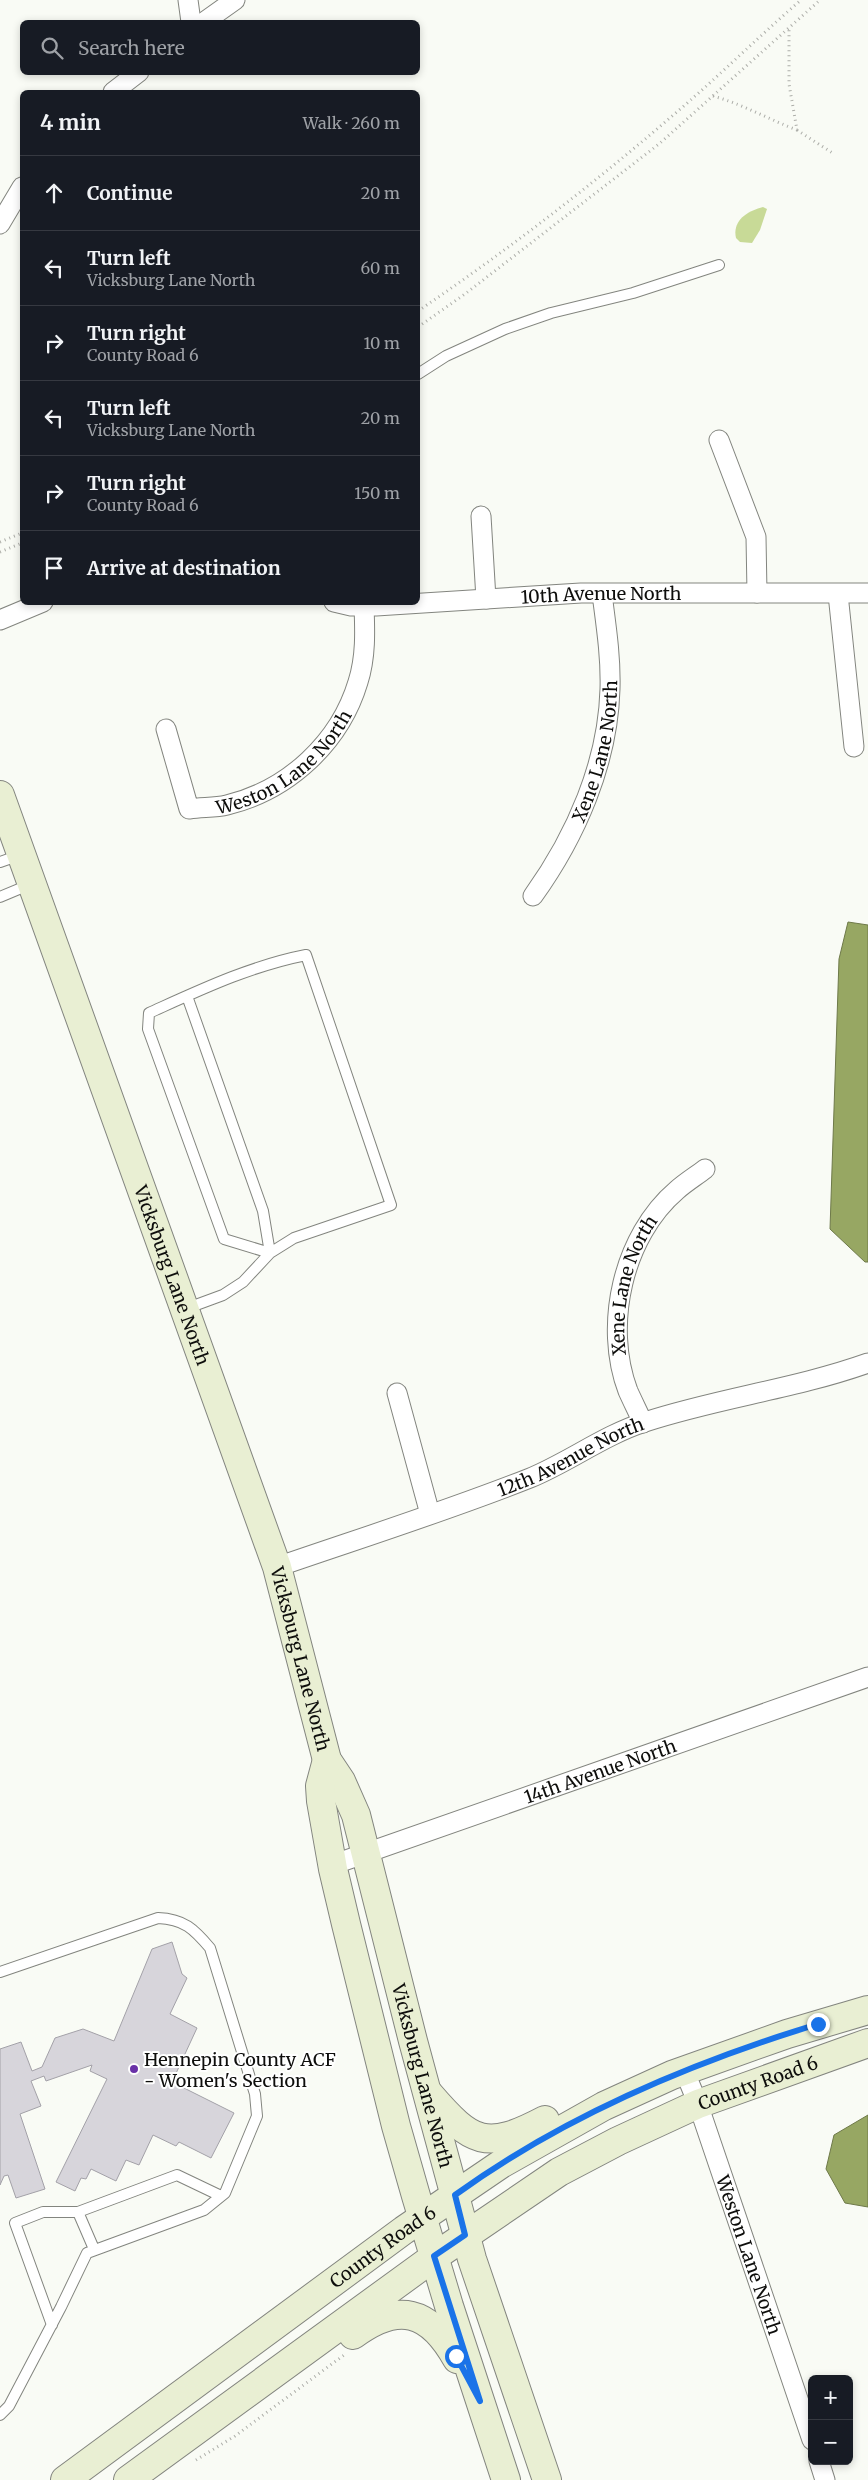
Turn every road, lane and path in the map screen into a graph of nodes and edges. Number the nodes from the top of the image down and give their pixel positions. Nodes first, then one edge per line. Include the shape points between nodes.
1 (188, 0) edge
2 (234, 0) edge
3 (802, 0) edge
4 (820, 0) edge
5 (191, 20) edge
6 (207, 20) edge
7 (789, 27) junction
8 (135, 75) edge
9 (116, 90) edge
10 (713, 95) junction
11 (796, 130) junction
12 (834, 154) dead end
13 (20, 190) edge
14 (0, 224) edge
15 (719, 265) dead end
16 (420, 311) edge
17 (420, 325) edge
18 (420, 373) edge
19 (719, 440) dead end
20 (481, 516) dead end
21 (20, 534) edge
22 (0, 542) edge
23 (20, 545) edge
24 (0, 552) edge
25 (757, 593) junction
26 (868, 593) edge
27 (602, 594) junction
28 (838, 594) junction
29 (486, 599) junction
30 (420, 603) edge
31 (36, 605) edge
32 (356, 605) edge
33 (381, 605) edge
34 (364, 606) junction
35 (0, 620) edge
36 (166, 729) dead end
37 (854, 747) dead end
38 (0, 795) edge
39 (11, 858) edge
40 (32, 883) junction
41 (533, 896) dead end
42 (0, 898) edge
43 (187, 996) junction
44 (705, 1169) dead end
45 (270, 1254) junction
46 (184, 1310) junction
47 (868, 1363) edge
48 (397, 1393) dead end
49 (643, 1422) junction
50 (430, 1514) junction
51 (277, 1567) junction
52 (868, 1677) edge
53 (327, 1760) junction
54 (366, 1853) junction
55 (332, 1865) junction
56 (0, 1972) edge
57 (868, 2010) edge
58 (868, 2044) edge
59 (678, 2073) junction
60 (427, 2091) junction
61 (698, 2104) junction
62 (455, 2195) junction
63 (221, 2196) junction
64 (78, 2212) junction
65 (423, 2217) junction
66 (465, 2235) junction
67 (94, 2249) junction
68 (434, 2256) junction
69 (52, 2325) junction
70 (352, 2350) dead end
71 (480, 2401) junction
72 (0, 2415) edge
73 (207, 2422) junction
74 (808, 2428) edge
75 (194, 2462) dead end
76 (820, 2465) edge
77 (64, 2480) edge
78 (128, 2480) edge
79 (506, 2480) edge
80 (547, 2480) edge
81 (825, 2480) edge

1 - 5 street
2 - 6 street
3 - 16 path via 670,118 595,179
4 - 7 path
7 - 10 path
7 - 11 path via 789,84
8 - 9 street
10 - 11 path
10 - 17 path via 659,144 465,294
11 - 12 path
13 - 14 street
15 - 18 lane via 633,293 505,328 446,356
19 - 25 street via 756,537
20 - 29 street
21 - 22 path
23 - 24 path
25 - 27 street, 10th Avenue North
25 - 28 street, 10th Avenue North
26 - 28 street, 10th Avenue North
27 - 29 street, 10th Avenue North
27 - 41 street, Xene Lane North via 610,689 605,736 593,782 575,827
28 - 37 street
29 - 30 street, 10th Avenue North
31 - 35 street
32 - 34 street, 10th Avenue North
33 - 34 street, 10th Avenue North
34 - 36 street, Weston Lane North via 365,644 358,682 348,708 323,747 296,773 263,792 227,805 189,809
38 - 39 main road, Vicksburg Lane North
39 - 40 main road, Vicksburg Lane North
40 - 42 lane
40 - 46 main road, Vicksburg Lane North
43 - 45 lane via 263,1211
43 - 45 lane via 149,1013 148,1029 224,1239
43 - 45 lane via 278,960 306,955 385,1184 391,1205 294,1238
44 - 49 street, Xene Lane North via 676,1191 652,1218 635,1248 622,1284 617,1319 620,1354 628,1390
45 - 46 lane via 243,1282 223,1295
46 - 51 main road, Vicksburg Lane North
47 - 49 street, 12th Avenue North via 841,1373
48 - 50 street
49 - 50 street, 12th Avenue North via 531,1477
50 - 51 street, 12th Avenue North
51 - 53 main road, Vicksburg Lane North
52 - 54 street, 14th Avenue North
53 - 54 main road, Vicksburg Lane North via 350,1801
53 - 55 main road, Vicksburg Lane North via 320,1786
54 - 55 street, 14th Avenue North
54 - 60 main road, Vicksburg Lane North
55 - 65 main road, Vicksburg Lane North via 396,2126
56 - 63 lane via 158,1918 175,1918 195,1930 210,1948 256,2101 257,2116
57 - 59 main road, County Road 6 via 787,2034
58 - 61 main road, County Road 6
59 - 60 main road via 621,2082 502,2139 481,2138 461,2128
59 - 61 street, Weston Lane North
59 - 62 main road, County Road 6 via 604,2106 556,2132
60 - 62 main road, Vicksburg Lane North
61 - 66 main road, County Road 6 via 559,2172
61 - 74 street, Weston Lane North
62 - 65 main road, County Road 6
62 - 66 main road, Vicksburg Lane North
63 - 64 lane via 177,2175
63 - 67 lane via 204,2210
64 - 67 lane
64 - 69 lane via 43,2212 15,2223
65 - 68 main road, Vicksburg Lane North
65 - 77 main road, County Road 6
66 - 68 main road, County Road 6
66 - 80 main road, Vicksburg Lane North
67 - 69 lane via 87,2253
68 - 71 main road, Vicksburg Lane North
68 - 73 main road, County Road 6
69 - 72 lane via 9,2406
70 - 75 path
71 - 73 main road via 441,2333 412,2316 399,2314 370,2322 253,2406
71 - 79 main road, Vicksburg Lane North
73 - 78 main road, County Road 6
76 - 81 street

